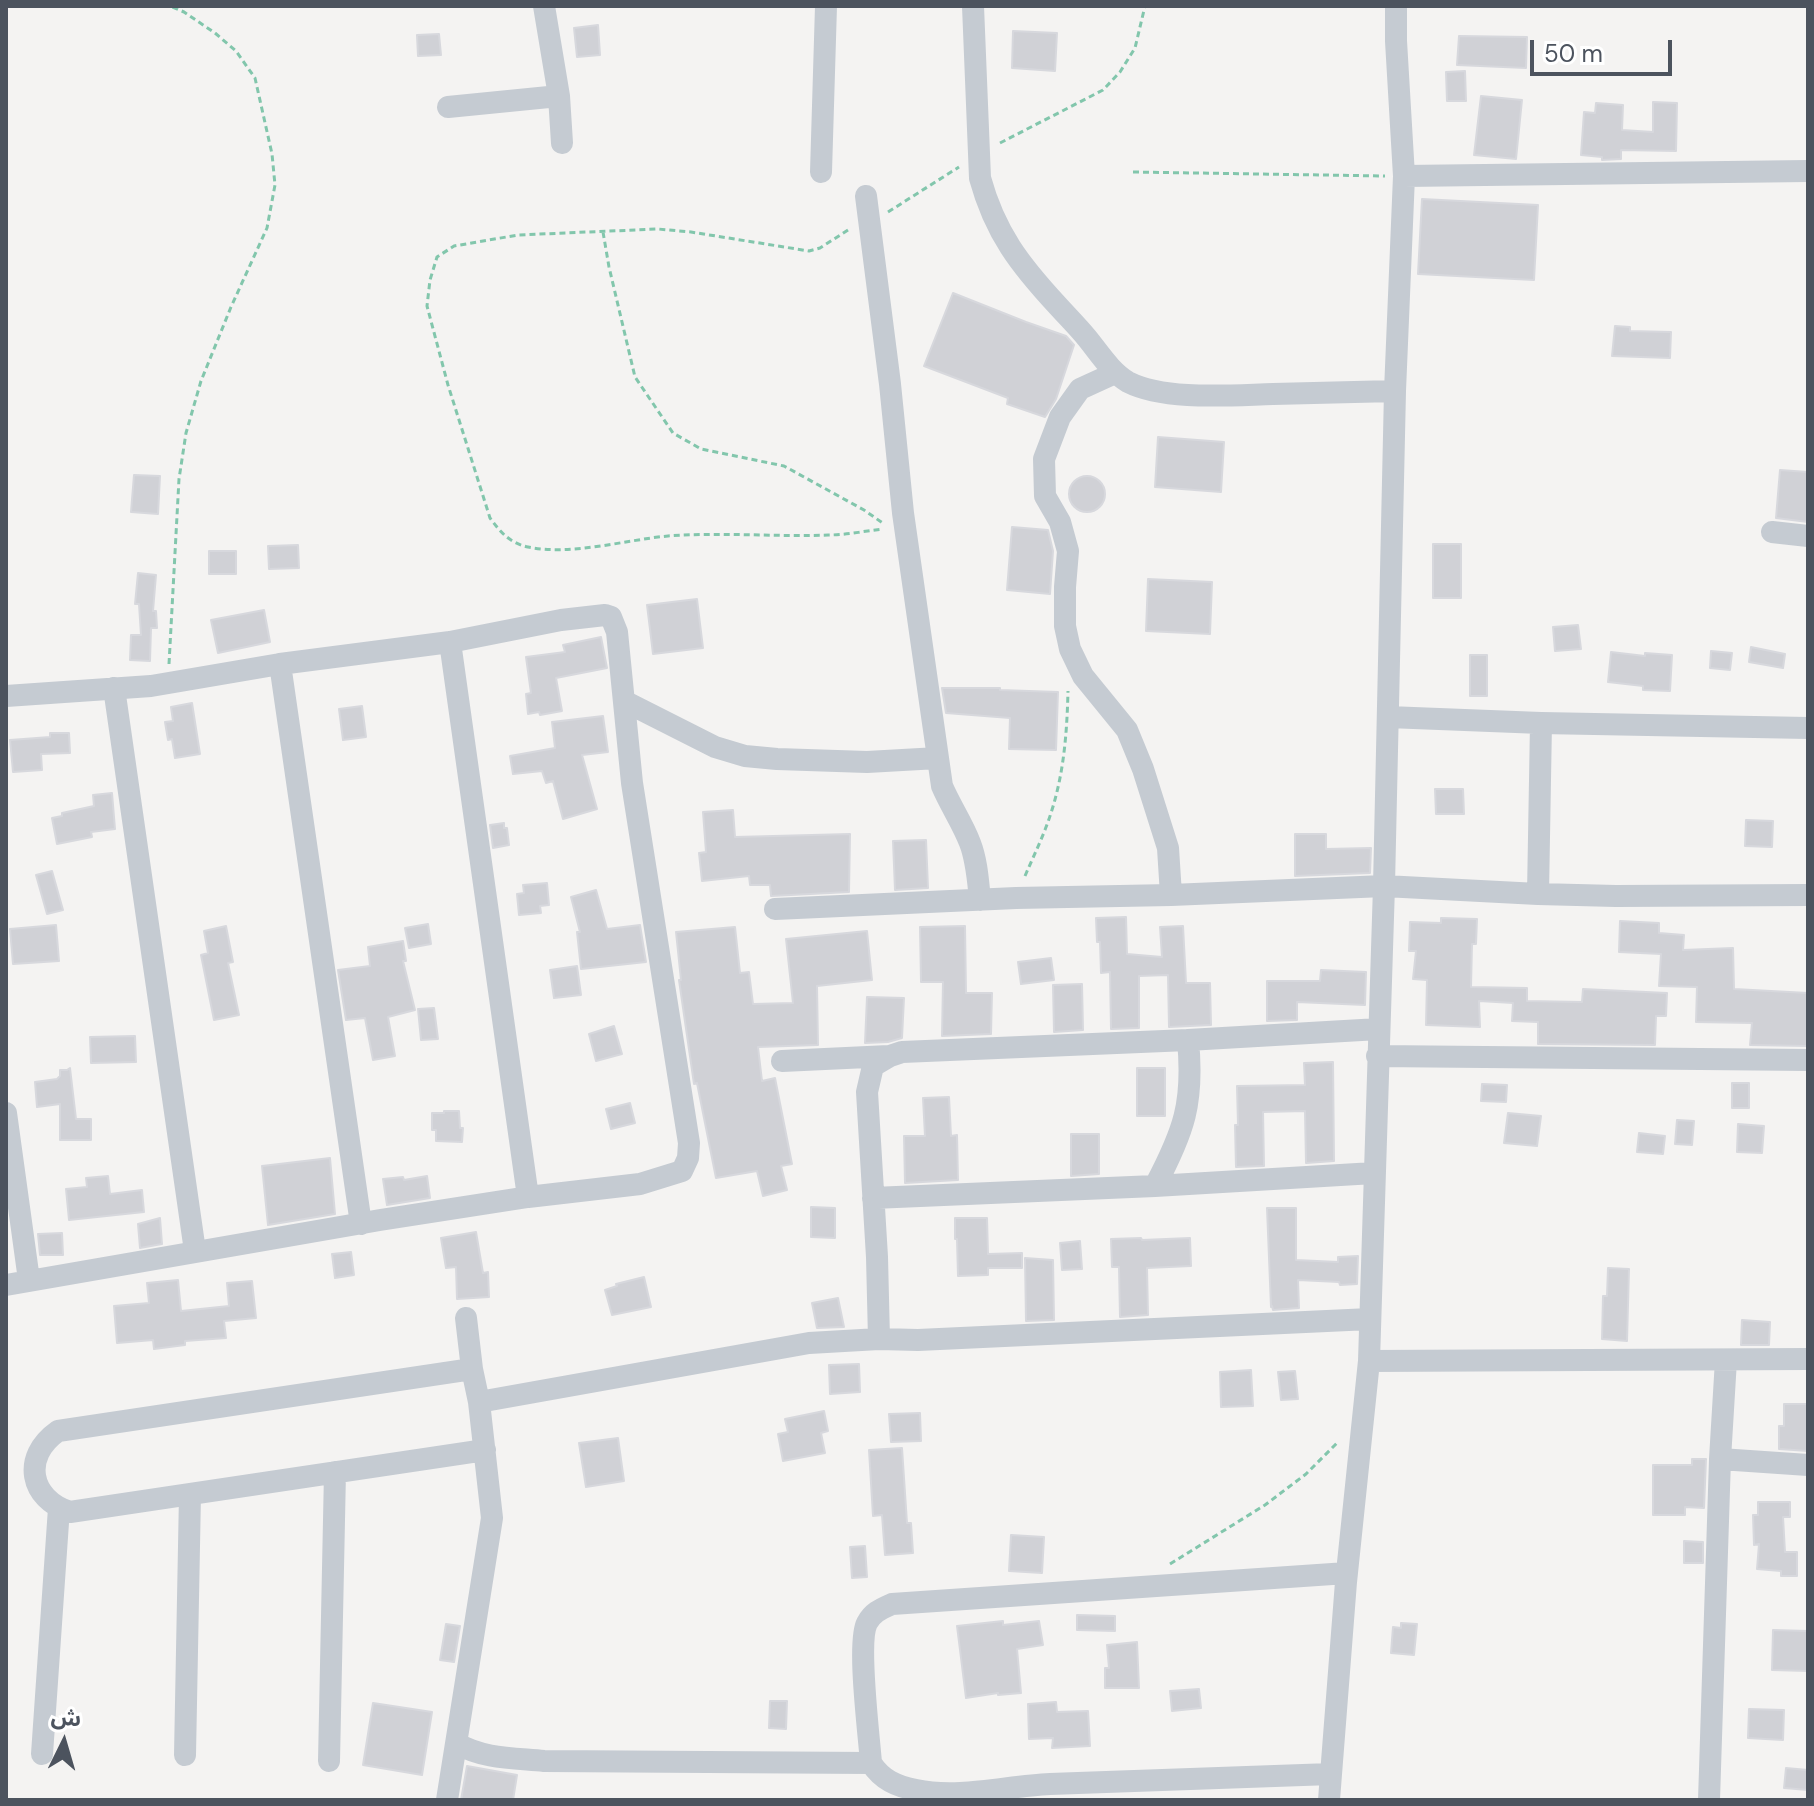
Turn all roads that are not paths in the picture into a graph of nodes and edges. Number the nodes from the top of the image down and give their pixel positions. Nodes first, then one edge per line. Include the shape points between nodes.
1 (544, 6) edge
2 (826, 6) edge
3 (973, 6) edge
4 (1396, 6) edge
5 (559, 96) junction
6 (448, 107) dead end
7 (562, 143) dead end
8 (1808, 171) edge
9 (821, 172) dead end
10 (1404, 176) junction
11 (866, 196) dead end
12 (1115, 373) junction
13 (1395, 391) junction
14 (1772, 532) dead end
15 (1808, 536) edge
16 (450, 642) junction
17 (280, 664) junction
18 (114, 688) junction
19 (6, 696) edge
20 (624, 701) junction
21 (1388, 717) junction
22 (1541, 723) junction
23 (1808, 728) edge
24 (938, 758) junction
25 (1384, 886) junction
26 (1538, 894) junction
27 (1171, 895) junction
28 (1808, 895) edge
29 (980, 900) junction
30 (775, 909) dead end
31 (1379, 1029) junction
32 (1188, 1040) junction
33 (890, 1056) junction
34 (1377, 1056) junction
35 (1808, 1060) edge
36 (782, 1061) dead end
37 (6, 1113) edge
38 (1374, 1173) junction
39 (1155, 1186) junction
40 (528, 1197) junction
41 (873, 1198) junction
42 (361, 1224) junction
43 (195, 1251) junction
44 (29, 1280) junction
45 (6, 1285) edge
46 (466, 1318) dead end
47 (1370, 1319) junction
48 (879, 1339) junction
49 (1808, 1359) edge
50 (1726, 1360) junction
51 (1369, 1361) junction
52 (472, 1369) junction
53 (479, 1402) junction
54 (485, 1450) junction
55 (1720, 1459) junction
56 (1808, 1465) edge
57 (335, 1472) junction
58 (190, 1494) junction
59 (59, 1508) junction
60 (1347, 1573) junction
61 (456, 1743) junction
62 (42, 1754) dead end
63 (185, 1755) dead end
64 (329, 1761) dead end
65 (871, 1763) junction
66 (1331, 1774) junction
67 (964, 1796) edge
68 (447, 1800) edge
69 (1329, 1800) edge
70 (1709, 1800) edge

1 - 5 street
2 - 9 street
3 - 12 street via 980,178 987,206 1031,277
4 - 10 street
5 - 6 street
5 - 7 street
8 - 10 street
10 - 13 street
11 - 24 street
12 - 13 street via 1147,390 1180,394
12 - 27 street via 1080,389 1060,417 1044,459 1045,496 1068,551 1065,626 1070,649 1083,676 1127,730 1168,848
13 - 21 street
14 - 15 street
16 - 17 street
16 - 20 street via 561,620 611,617
16 - 40 street
17 - 18 street
17 - 42 street
18 - 19 street
18 - 43 street
20 - 24 street via 715,747 745,756 867,762
20 - 40 street via 688,1158 682,1171 640,1184
21 - 22 street
21 - 25 street
22 - 23 street
22 - 26 street
24 - 29 street via 942,786 970,841
25 - 26 street
25 - 27 street
25 - 31 street
26 - 28 street
27 - 29 street
29 - 30 street
31 - 32 street
31 - 34 street
32 - 33 street
32 - 39 street via 1184,1122
33 - 36 street
33 - 41 street via 873,1066 867,1092
34 - 35 street
34 - 38 street
37 - 44 street
38 - 39 street
38 - 47 street
39 - 41 street
40 - 42 street
41 - 48 street
42 - 43 street
43 - 44 street
44 - 45 street
46 - 52 street
47 - 48 street
47 - 51 street
48 - 53 street via 809,1343
49 - 50 street
50 - 51 street
50 - 55 street
51 - 60 street
52 - 53 street
52 - 59 street via 58,1431 40,1448 34,1470 41,1493
53 - 54 street
54 - 57 street
54 - 61 street via 492,1518
55 - 56 street
55 - 70 street
57 - 58 street
57 - 64 street
58 - 59 street via 70,1512
58 - 63 street
59 - 62 street
60 - 65 street via 892,1604 875,1611 865,1625 862,1645
60 - 66 street
61 - 65 street via 495,1757 544,1761
61 - 68 street
65 - 67 street via 890,1782
66 - 67 street via 1046,1784
66 - 69 street

